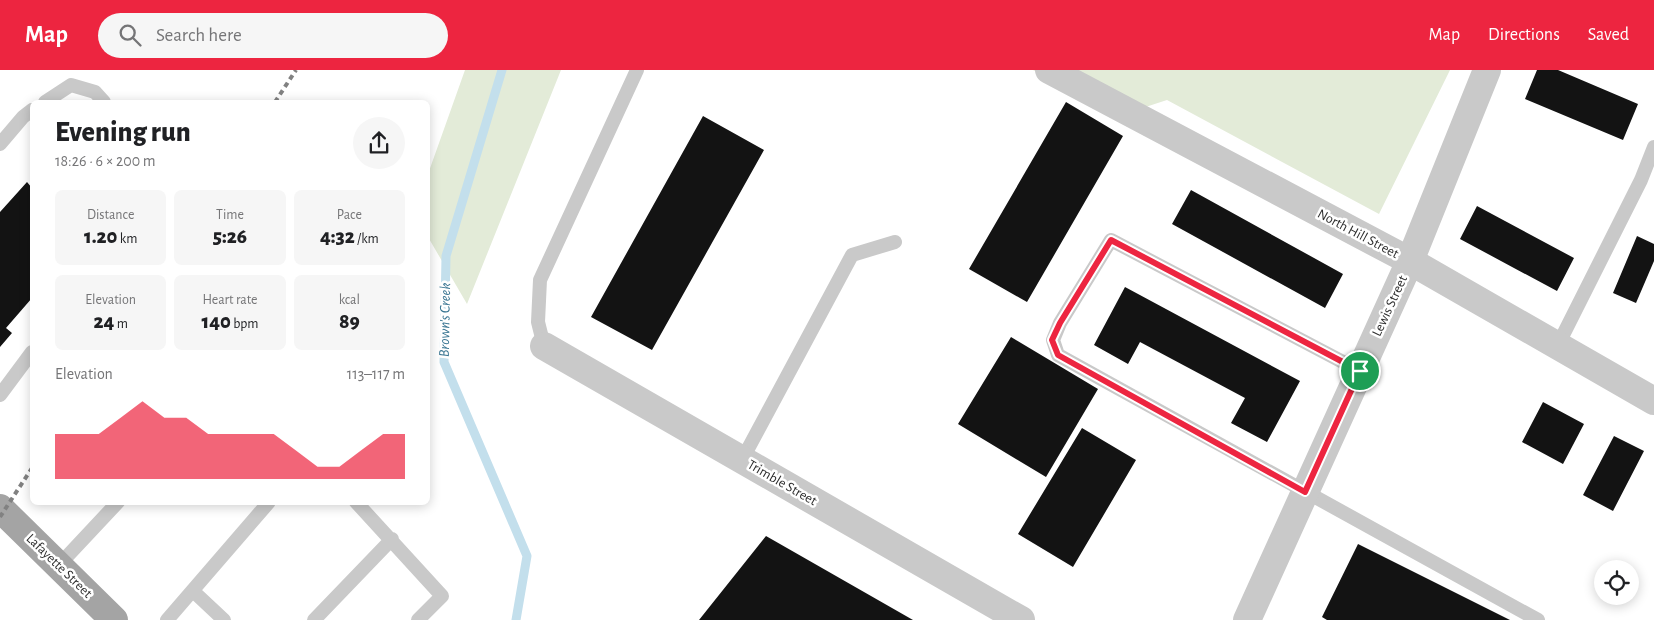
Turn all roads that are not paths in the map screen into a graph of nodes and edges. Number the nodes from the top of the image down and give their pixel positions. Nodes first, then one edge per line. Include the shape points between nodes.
1 (637, 70) edge
2 (1049, 70) edge
3 (1487, 70) edge
4 (48, 100) edge
5 (102, 100) edge
6 (30, 111) edge
7 (0, 144) edge
8 (1654, 147) edge
9 (894, 242) dead end
10 (1410, 262) junction
11 (544, 346) joint
12 (1558, 347) junction
13 (30, 355) edge
14 (1360, 371) junction
15 (0, 395) edge
16 (1654, 401) edge
17 (742, 460) junction
18 (1305, 492) junction
19 (115, 505) edge
20 (266, 505) edge
21 (359, 505) edge
22 (2, 510) edge
23 (392, 539) junction
24 (59, 565) junction
25 (193, 591) junction
26 (114, 620) edge
27 (167, 620) edge
28 (224, 620) edge
29 (314, 620) edge
30 (418, 620) edge
31 (1021, 620) edge
32 (1247, 620) edge
33 (1538, 620) edge

1 - 11 lane via 540,280 538,322
2 - 10 street, North Hill Street
3 - 10 street, Lewis Street
4 - 5 lane via 71,85 95,92
6 - 7 lane
8 - 12 lane
9 - 17 lane via 852,255
10 - 12 street, North Hill Street
10 - 14 street, Lewis Street
11 - 17 street, Trimble Street
12 - 16 street, North Hill Street
13 - 15 lane
14 - 18 street, Lewis Street
14 - 18 lane via 1111,240 1052,340 1058,355
17 - 31 street, Trimble Street
18 - 32 street, Lewis Street
18 - 33 lane
19 - 24 lane
20 - 25 lane
21 - 23 lane
22 - 24 main road, Lafayette Street
23 - 29 lane
23 - 30 lane via 442,596
24 - 26 main road, Lafayette Street
25 - 27 lane
25 - 28 lane

